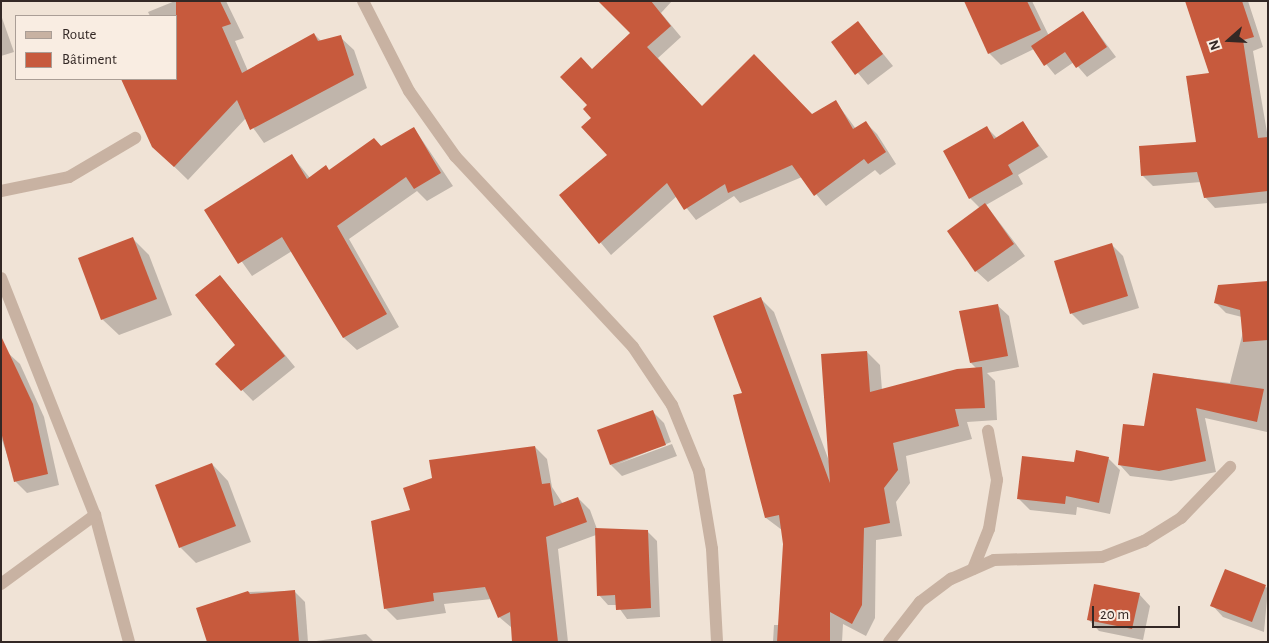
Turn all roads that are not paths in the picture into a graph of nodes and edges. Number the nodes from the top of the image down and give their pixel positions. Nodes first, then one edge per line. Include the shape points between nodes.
1 (364, 1) edge
2 (135, 138) dead end
3 (1, 191) edge
4 (1, 278) edge
5 (988, 432) dead end
6 (1230, 467) dead end
7 (95, 515) junction
8 (973, 569) junction
9 (1, 584) edge
10 (129, 642) edge
11 (717, 642) edge
12 (889, 642) edge

1 - 11 street via 409,92 455,156 633,347 672,406 699,471 712,549
2 - 3 street via 69,177
4 - 7 street
5 - 8 street via 996,480 989,529
6 - 8 street via 1181,518 1144,541 1102,557 994,560
7 - 9 street
7 - 10 street
8 - 12 street via 920,602

